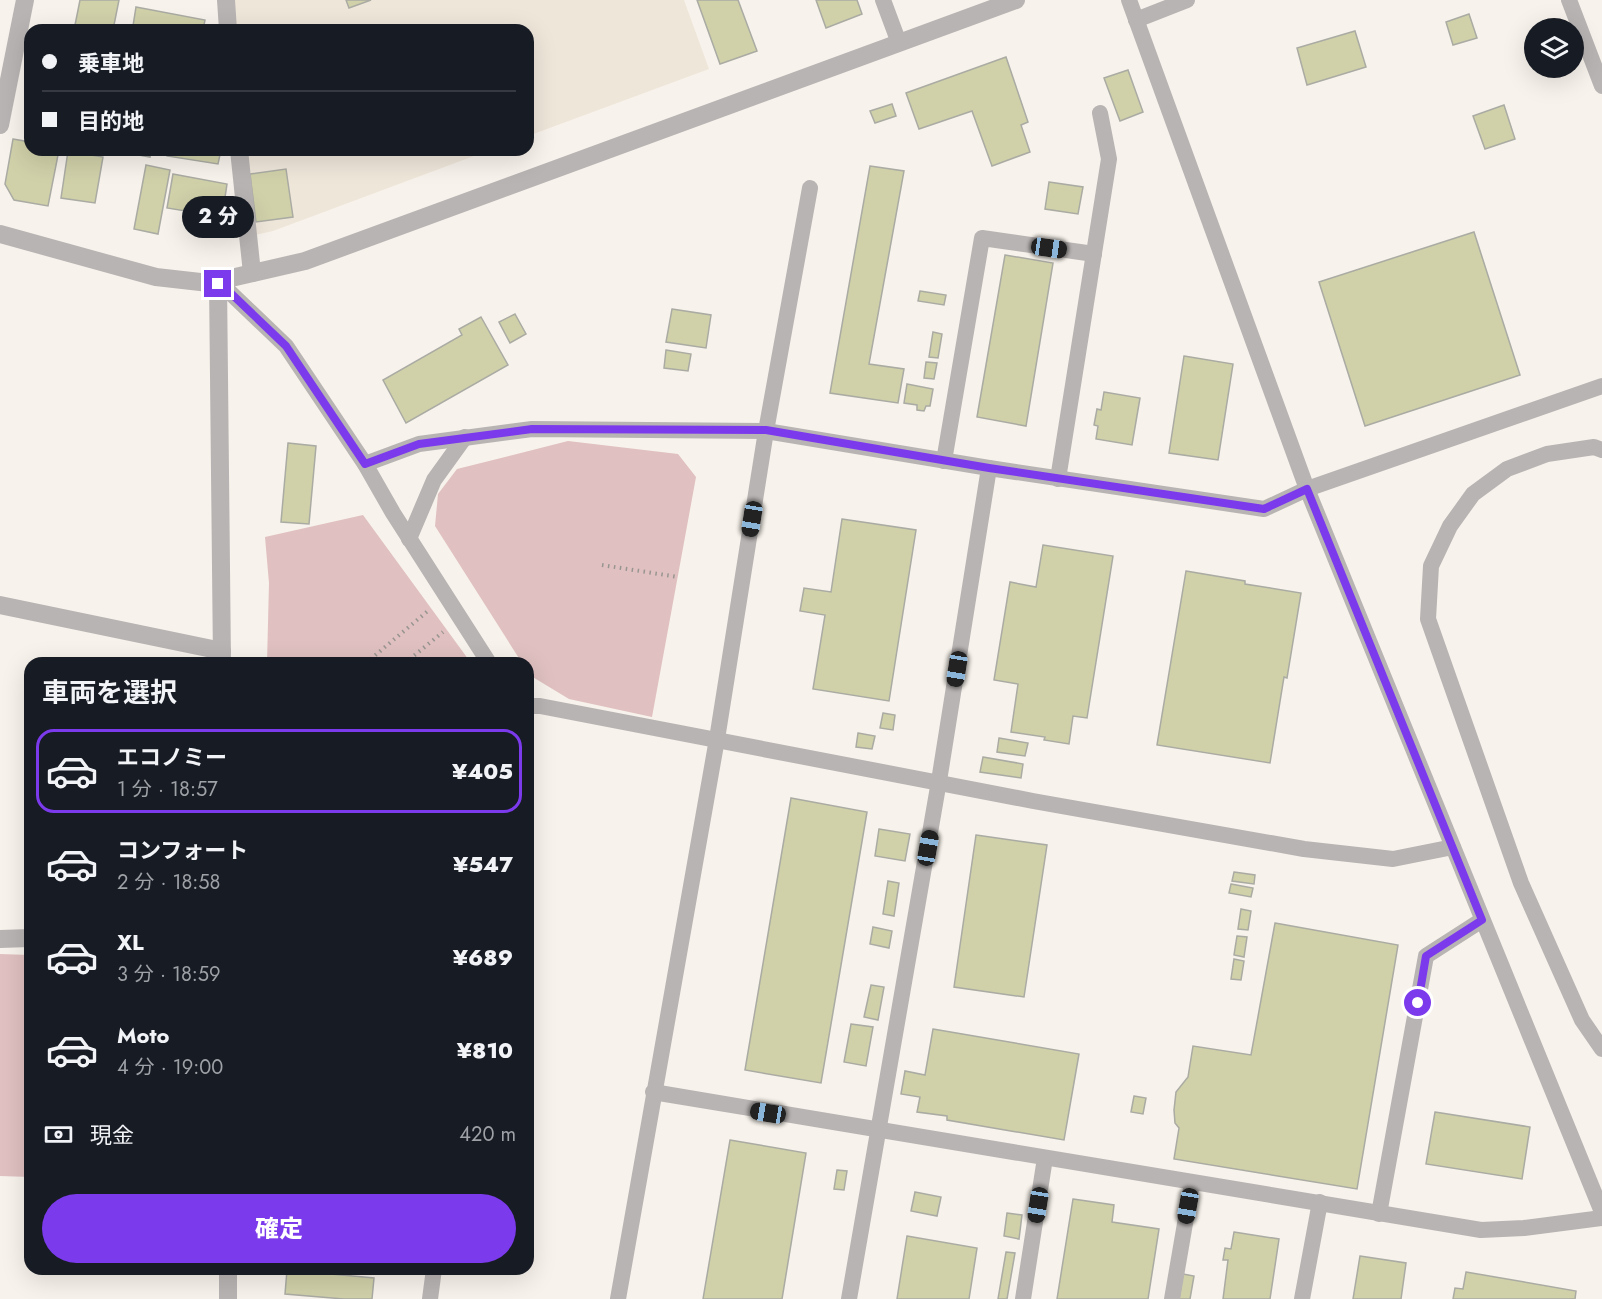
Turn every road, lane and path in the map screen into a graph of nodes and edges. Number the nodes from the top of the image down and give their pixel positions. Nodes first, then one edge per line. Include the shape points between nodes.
1 (25, 0) edge
2 (225, 0) edge
3 (883, 0) edge
4 (1016, 0) edge
5 (1129, 0) edge
6 (1187, 0) edge
7 (1569, 0) edge
8 (1136, 20) junction
9 (227, 24) edge
10 (899, 43) junction
11 (1602, 86) edge
12 (1100, 113) dead end
13 (0, 125) edge
14 (240, 156) edge
15 (810, 188) dead end
16 (0, 234) edge
17 (1094, 254) junction
18 (252, 273) junction
19 (218, 283) junction
20 (1602, 386) edge
21 (766, 430) junction
22 (465, 437) junction
23 (1602, 450) edge
24 (944, 460) junction
25 (365, 464) junction
26 (989, 468) junction
27 (1058, 479) junction
28 (1307, 489) junction
29 (409, 539) junction
30 (602, 565) dead end
31 (678, 577) dead end
32 (446, 596) junction
33 (0, 605) edge
34 (460, 619) junction
35 (222, 657) edge
36 (373, 657) edge
37 (412, 657) edge
38 (485, 657) edge
39 (534, 706) edge
40 (717, 739) junction
41 (939, 782) junction
42 (1453, 847) junction
43 (1482, 920) junction
44 (24, 938) edge
45 (0, 939) edge
46 (1602, 1049) edge
47 (653, 1092) junction
48 (879, 1131) junction
49 (1045, 1158) junction
50 (1192, 1183) junction
51 (1320, 1202) junction
52 (1602, 1212) edge
53 (1379, 1214) junction
54 (1602, 1218) edge
55 (228, 1275) edge
56 (433, 1275) edge
57 (228, 1299) edge
58 (430, 1299) edge
59 (618, 1299) edge
60 (849, 1299) edge
61 (1023, 1299) edge
62 (1172, 1299) edge
63 (1302, 1299) edge

1 - 13 street
2 - 9 street
3 - 10 lane
4 - 10 street
5 - 8 lane
6 - 8 lane
7 - 11 lane
8 - 28 lane
10 - 18 street via 305,261
12 - 17 lane via 1109,159
14 - 18 street
15 - 21 lane
16 - 19 street via 156,277
17 - 24 lane via 982,238
17 - 27 lane
18 - 19 street
19 - 25 lane via 286,346
19 - 35 street
20 - 28 lane
21 - 22 lane via 532,429
21 - 24 lane
21 - 40 lane
22 - 25 lane via 419,444
22 - 29 lane via 434,480
23 - 46 lane via 1594,447 1547,454 1507,469 1473,494 1450,526 1431,566 1428,619 1521,883 1582,1020
24 - 26 lane
25 - 29 lane
26 - 27 lane
26 - 41 lane
27 - 28 lane via 1264,509
28 - 42 lane
29 - 32 lane
30 - 31 path
32 - 34 lane
32 - 36 path
33 - 35 street
34 - 37 path
34 - 38 lane
39 - 40 lane
40 - 41 lane
40 - 47 lane
41 - 42 lane via 1304,849 1393,859
41 - 48 lane
42 - 43 lane
43 - 52 lane
43 - 53 lane via 1426,956
44 - 45 street
47 - 48 lane
47 - 59 lane
48 - 49 lane
48 - 60 lane
49 - 50 lane
49 - 61 lane
50 - 51 lane
50 - 62 lane
51 - 53 lane
51 - 63 lane
53 - 54 lane via 1481,1230
55 - 57 street
56 - 58 lane

